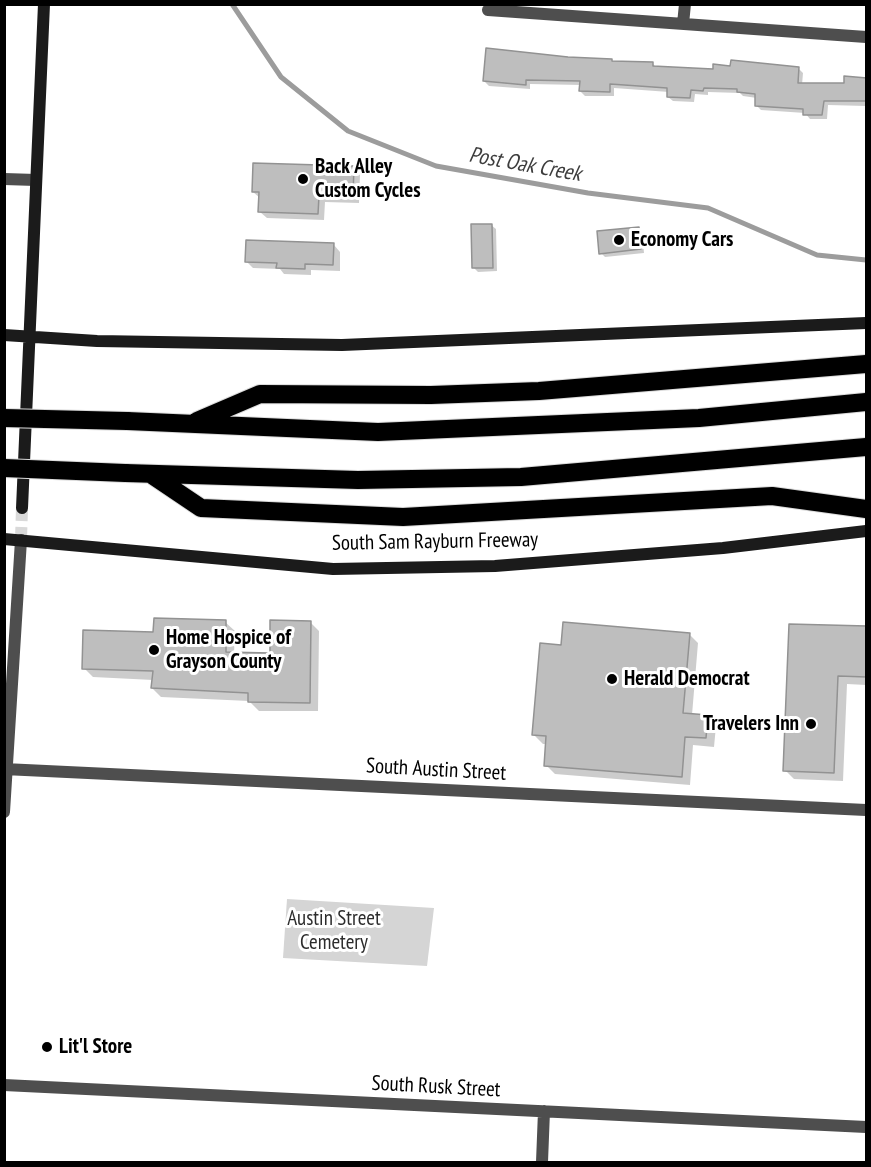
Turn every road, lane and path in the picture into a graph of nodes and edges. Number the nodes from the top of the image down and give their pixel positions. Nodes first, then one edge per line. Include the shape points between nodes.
1 (44, 4) edge
2 (685, 4) edge
3 (488, 10) dead end
4 (683, 24) junction
5 (867, 37) edge
6 (4, 179) edge
7 (36, 180) junction
8 (867, 323) edge
9 (4, 335) edge
10 (30, 336) junction
11 (867, 364) edge
12 (867, 402) edge
13 (4, 418) edge
14 (190, 423) junction
15 (867, 447) edge
16 (4, 468) edge
17 (152, 475) junction
18 (22, 507) tunnel mouth
19 (867, 509) edge
20 (867, 531) edge
21 (4, 539) edge
22 (21, 540) junction
23 (6, 769) edge
24 (867, 810) edge
25 (4, 812) edge
26 (4, 1085) edge
27 (544, 1111) junction
28 (867, 1127) edge
29 (542, 1162) edge

1 - 7 main road
2 - 4 street
3 - 4 street
4 - 5 street
6 - 7 street
7 - 10 main road
8 - 10 main road via 342,345 97,341
9 - 10 main road
10 - 18 main road
11 - 14 highway via 539,391 260,394
12 - 14 highway via 699,418 378,432
13 - 14 highway, bridge
15 - 17 highway via 521,477 358,480
16 - 17 highway, bridge
17 - 19 highway via 201,508 404,517 772,496
20 - 22 main road, South Sam Rayburn Freeway via 723,548 495,566 333,569
21 - 22 main road, South Sam Rayburn Freeway
22 - 23 street
23 - 24 street, South Austin Street
23 - 25 street
26 - 27 street, South Rusk Street
27 - 28 street, South Rusk Street
27 - 29 street

